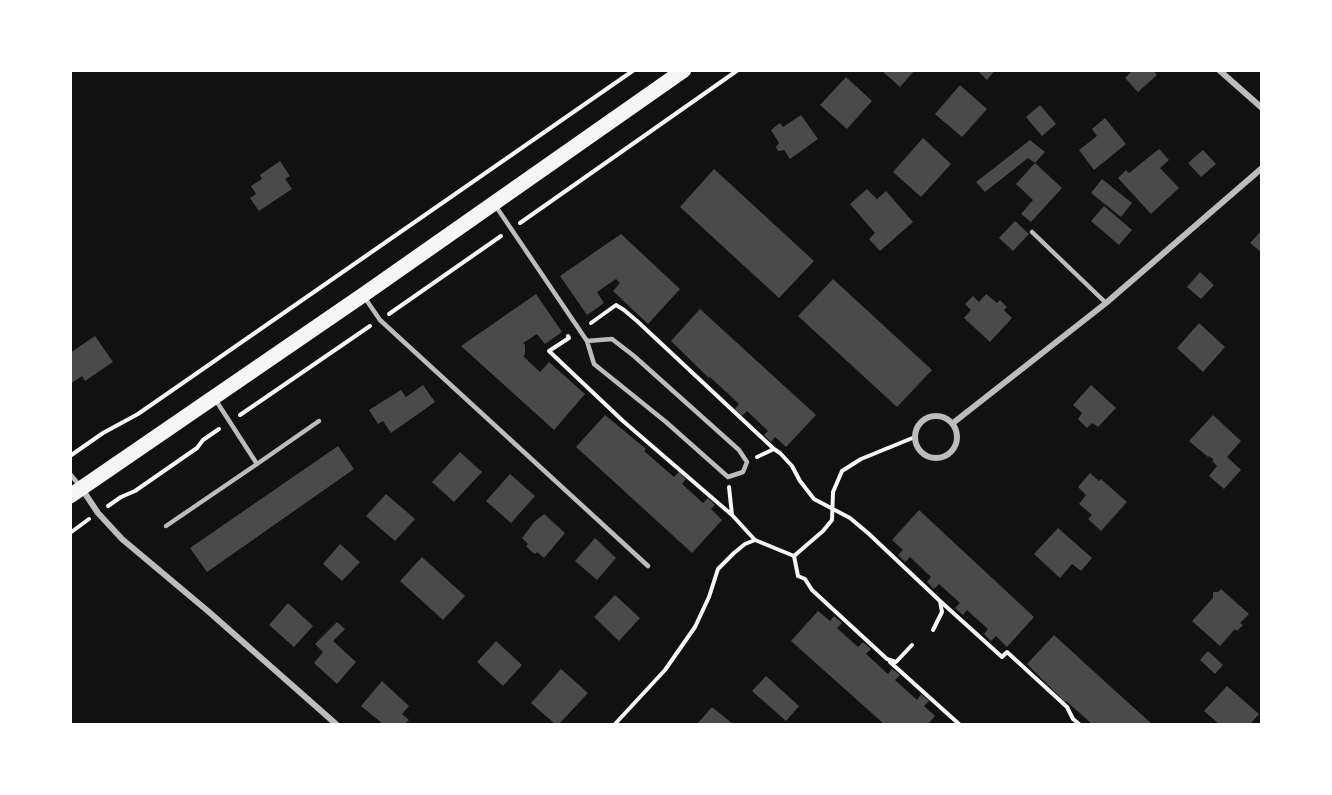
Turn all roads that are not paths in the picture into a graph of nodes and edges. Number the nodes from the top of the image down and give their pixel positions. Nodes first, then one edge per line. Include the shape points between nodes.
1 (684, 70) edge
2 (1219, 70) edge
3 (1262, 108) edge
4 (1262, 168) edge
5 (494, 203) junction
6 (1032, 232) dead end
7 (363, 296) junction
8 (1106, 303) junction
9 (587, 341) junction
10 (213, 397) junction
11 (319, 422) dead end
12 (953, 423) junction
13 (257, 464) junction
14 (70, 474) edge
15 (76, 492) edge
16 (166, 526) dead end
17 (648, 566) dead end
18 (336, 724) edge

1 - 5 main road
2 - 3 street
4 - 8 street
5 - 7 main road
5 - 9 lane
6 - 8 lane
7 - 10 main road
7 - 17 lane via 380,320
8 - 12 street
9 - 9 lane via 594,364 728,477 744,472 747,462 739,450 612,339
10 - 13 lane
10 - 15 main road
11 - 13 lane
12 - 12 street via 958,441 954,450 937,458 920,451 915,432 926,417 936,415
13 - 16 lane
14 - 15 lane
15 - 18 street via 122,540

